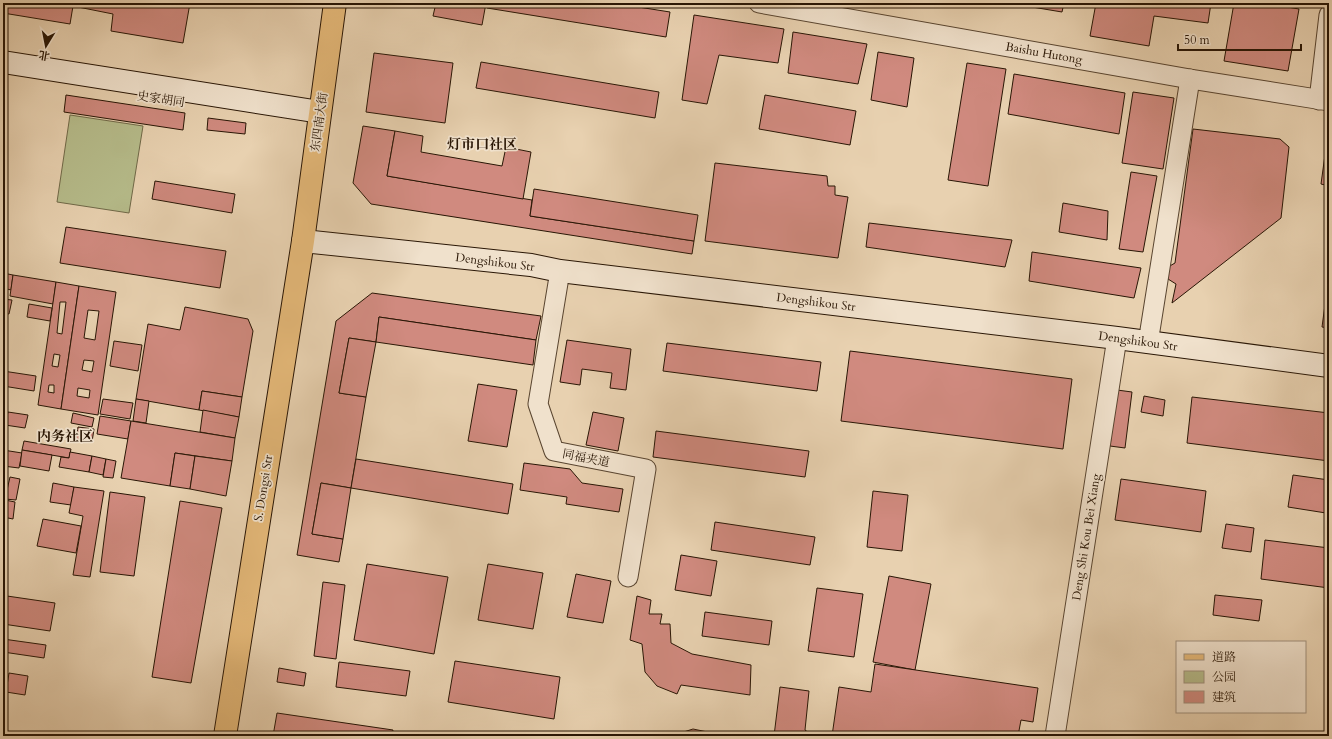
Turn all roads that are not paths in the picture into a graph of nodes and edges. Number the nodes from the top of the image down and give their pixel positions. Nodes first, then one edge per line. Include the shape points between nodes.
1 (335, 3) edge
2 (759, 3) edge
3 (1329, 15) edge
4 (3, 62) edge
5 (3, 76) edge
6 (1190, 79) junction
7 (1324, 100) edge
8 (319, 117) junction
9 (303, 241) junction
10 (560, 271) junction
11 (1117, 338) junction
12 (1148, 343) junction
13 (1329, 366) edge
14 (628, 577) dead end
15 (225, 736) edge
16 (1055, 736) edge

1 - 8 main road, 东四南大街
2 - 6 street, Baishu Hutong
3 - 7 street
4 - 8 street
5 - 8 street, 史家胡同
6 - 7 street, Baishu Hutong
6 - 12 street
8 - 9 main road, 东四南大街
9 - 10 street, Dengshikou Str
9 - 15 main road, S. Dongsi Str
10 - 11 street, Dengshikou Str
10 - 14 street, 同福夹道 via 538,404 554,451 646,469
11 - 12 street, Dengshikou Str
11 - 16 street, Deng Shi Kou Bei Xiang
12 - 13 street, Dengshikou Str

